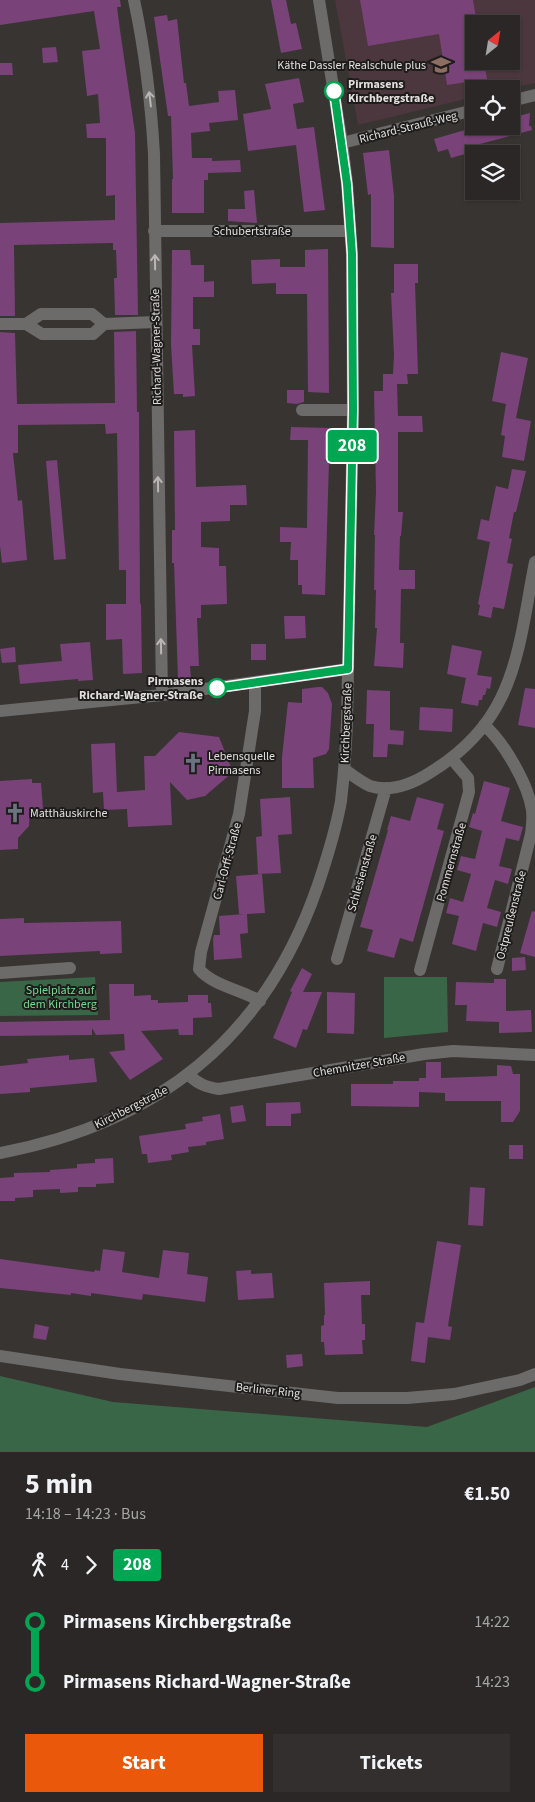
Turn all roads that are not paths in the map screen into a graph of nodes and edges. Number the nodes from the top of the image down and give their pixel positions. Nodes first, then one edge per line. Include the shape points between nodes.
1 (134, 0) edge
2 (319, 0) edge
3 (535, 94) edge
4 (520, 98) edge
5 (465, 112) edge
6 (342, 144) junction
7 (154, 231) junction
8 (350, 231) junction
9 (156, 322) junction
10 (0, 324) edge
11 (26, 324) junction
12 (104, 324) junction
13 (302, 410) dead end
14 (353, 410) junction
15 (535, 562) edge
16 (348, 669) junction
17 (255, 683) junction
18 (162, 695) junction
19 (0, 711) edge
20 (484, 725) junction
21 (452, 759) junction
22 (344, 769) junction
23 (386, 788) junction
24 (338, 958) dead end
25 (70, 968) dead end
26 (497, 969) dead end
27 (420, 970) dead end
28 (0, 973) edge
29 (260, 1002) junction
30 (535, 1055) edge
31 (189, 1075) junction
32 (0, 1153) edge
33 (0, 1356) edge
34 (535, 1374) edge

7 -> 1 street, Richard-Wagner-Straße via 152,113
2 - 6 street, Kirchbergstraße
3 - 4 street
5 - 6 street, Richard-Strauß-Weg
6 - 8 street, Kirchbergstraße
7 - 8 street, Schubertstraße
9 -> 7 street, Richard-Wagner-Straße
8 - 14 street, Kirchbergstraße
9 - 12 street
18 -> 9 street, Richard-Wagner-Straße
10 - 11 street
11 - 12 street via 42,334 93,334
11 - 12 street via 40,314 92,314
13 - 14 street
14 - 16 street, Kirchbergstraße
15 - 20 street via 511,674
16 - 17 street
16 - 22 street, Kirchbergstraße
17 - 18 street
17 - 29 street, Carl-Orff-Straße via 255,711 239,814 199,969 212,980
18 - 19 street
20 - 21 street
20 - 26 street, Ostpreußenstraße via 499,740 518,774 529,798 533,820
21 - 23 street via 416,782
21 - 27 street, Pommernstraße via 468,778 469,792
22 - 23 street via 371,786
22 - 29 street, Kirchbergstraße via 334,833 308,913 284,964
23 - 24 street, Schlesienstraße
25 - 28 street
29 - 31 street, Kirchbergstraße via 225,1042
30 - 31 street, Chemnitzer Straße via 453,1051 424,1054 219,1089 207,1088
31 - 32 street, Kirchbergstraße via 145,1103 94,1127
33 - 34 street, Berliner Ring via 120,1374 338,1398 454,1394

